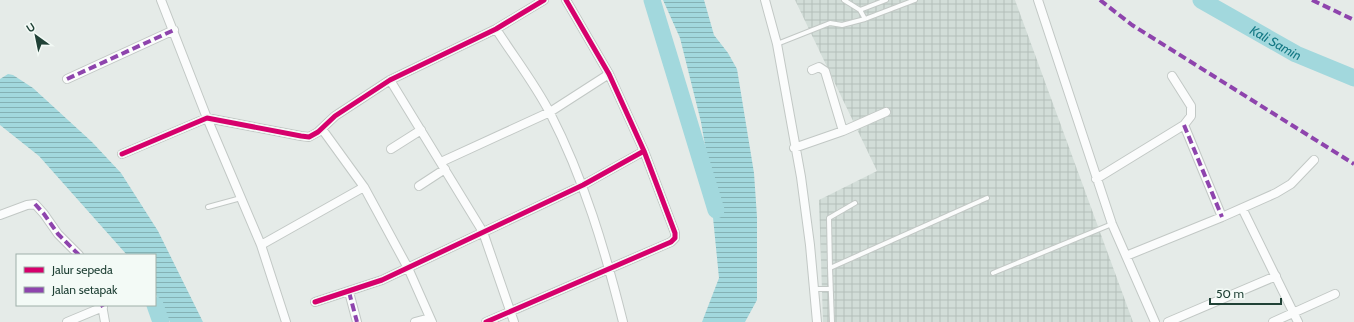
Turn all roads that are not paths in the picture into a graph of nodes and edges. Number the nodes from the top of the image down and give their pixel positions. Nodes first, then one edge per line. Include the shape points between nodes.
1 (161, 0) edge
2 (544, 0) edge
3 (566, 0) edge
4 (765, 0) edge
5 (844, 0) edge
6 (886, 0) edge
7 (915, 0) edge
8 (1038, 0) edge
9 (860, 10) junction
10 (865, 19) junction
11 (496, 29) junction
12 (174, 30) junction
13 (776, 44) junction
14 (812, 70) dead end
15 (609, 74) junction
16 (1172, 76) dead end
17 (67, 80) dead end
18 (390, 80) junction
19 (550, 112) junction
20 (886, 112) dead end
21 (207, 118) junction
22 (1184, 125) junction
23 (322, 129) junction
24 (421, 130) junction
25 (843, 131) junction
26 (794, 148) junction
27 (391, 149) dead end
28 (644, 151) junction
29 (122, 154) dead end
30 (1314, 160) dead end
31 (443, 165) junction
32 (1096, 179) junction
33 (583, 185) junction
34 (420, 186) dead end
35 (364, 187) junction
36 (241, 198) junction
37 (987, 198) dead end
38 (855, 204) dead end
39 (208, 207) dead end
40 (1242, 208) junction
41 (0, 214) edge
42 (1222, 217) junction
43 (1112, 224) junction
44 (483, 232) junction
45 (261, 245) junction
46 (78, 254) edge
47 (1126, 256) junction
48 (408, 268) junction
49 (830, 268) junction
50 (609, 269) junction
51 (993, 273) dead end
52 (1276, 276) junction
53 (814, 289) junction
54 (830, 289) junction
55 (348, 292) junction
56 (1335, 294) dead end
57 (315, 302) dead end
58 (102, 306) edge
59 (511, 311) junction
60 (1293, 313) junction
61 (431, 320) edge
62 (67, 322) edge
63 (105, 322) edge
64 (286, 322) edge
65 (357, 322) edge
66 (415, 322) edge
67 (486, 322) edge
68 (514, 322) edge
69 (623, 322) edge
70 (817, 322) edge
71 (832, 322) edge
72 (1155, 322) edge
73 (1168, 322) edge
74 (1273, 322) edge
75 (1298, 322) edge

1 - 12 street
2 - 11 street
3 - 15 street
4 - 13 street
5 - 9 lane
6 - 9 lane
7 - 10 lane
8 - 32 street
9 - 10 lane
10 - 13 lane via 842,25 830,23
11 - 18 street
11 - 19 street
12 - 17 street
12 - 21 street
13 - 26 street
14 - 25 street via 820,67 825,71
15 - 19 street
15 - 28 street
16 - 22 street via 1191,106 1191,116
18 - 23 street via 335,116
18 - 24 street
19 - 31 street
19 - 33 street
20 - 25 street
21 - 23 street via 301,136 314,135
21 - 29 street
21 - 36 street
22 - 32 street
22 - 42 street
23 - 35 street
24 - 27 street
24 - 31 street
25 - 26 street
26 - 53 street via 803,193
28 - 33 street
28 - 50 street via 675,232 675,238
30 - 40 street via 1288,186
31 - 34 street
31 - 44 street
32 - 43 street
33 - 44 street
33 - 50 street
35 - 45 street
35 - 48 street
36 - 39 lane
36 - 45 street
37 - 49 lane
38 - 49 lane via 829,218
40 - 42 street
40 - 52 street
41 - 46 street via 35,204 58,234
42 - 47 street
43 - 47 street
43 - 51 lane
44 - 48 street
44 - 59 street
45 - 64 street
47 - 72 street
48 - 55 street via 372,285
48 - 61 street
49 - 54 lane
50 - 59 street
50 - 69 street
52 - 60 street
52 - 73 street
53 - 54 lane
53 - 70 street
54 - 71 lane
55 - 57 street
55 - 65 street
56 - 60 street
58 - 62 street
58 - 63 street
59 - 67 street
59 - 68 street
60 - 74 street
60 - 75 street
61 - 66 street

